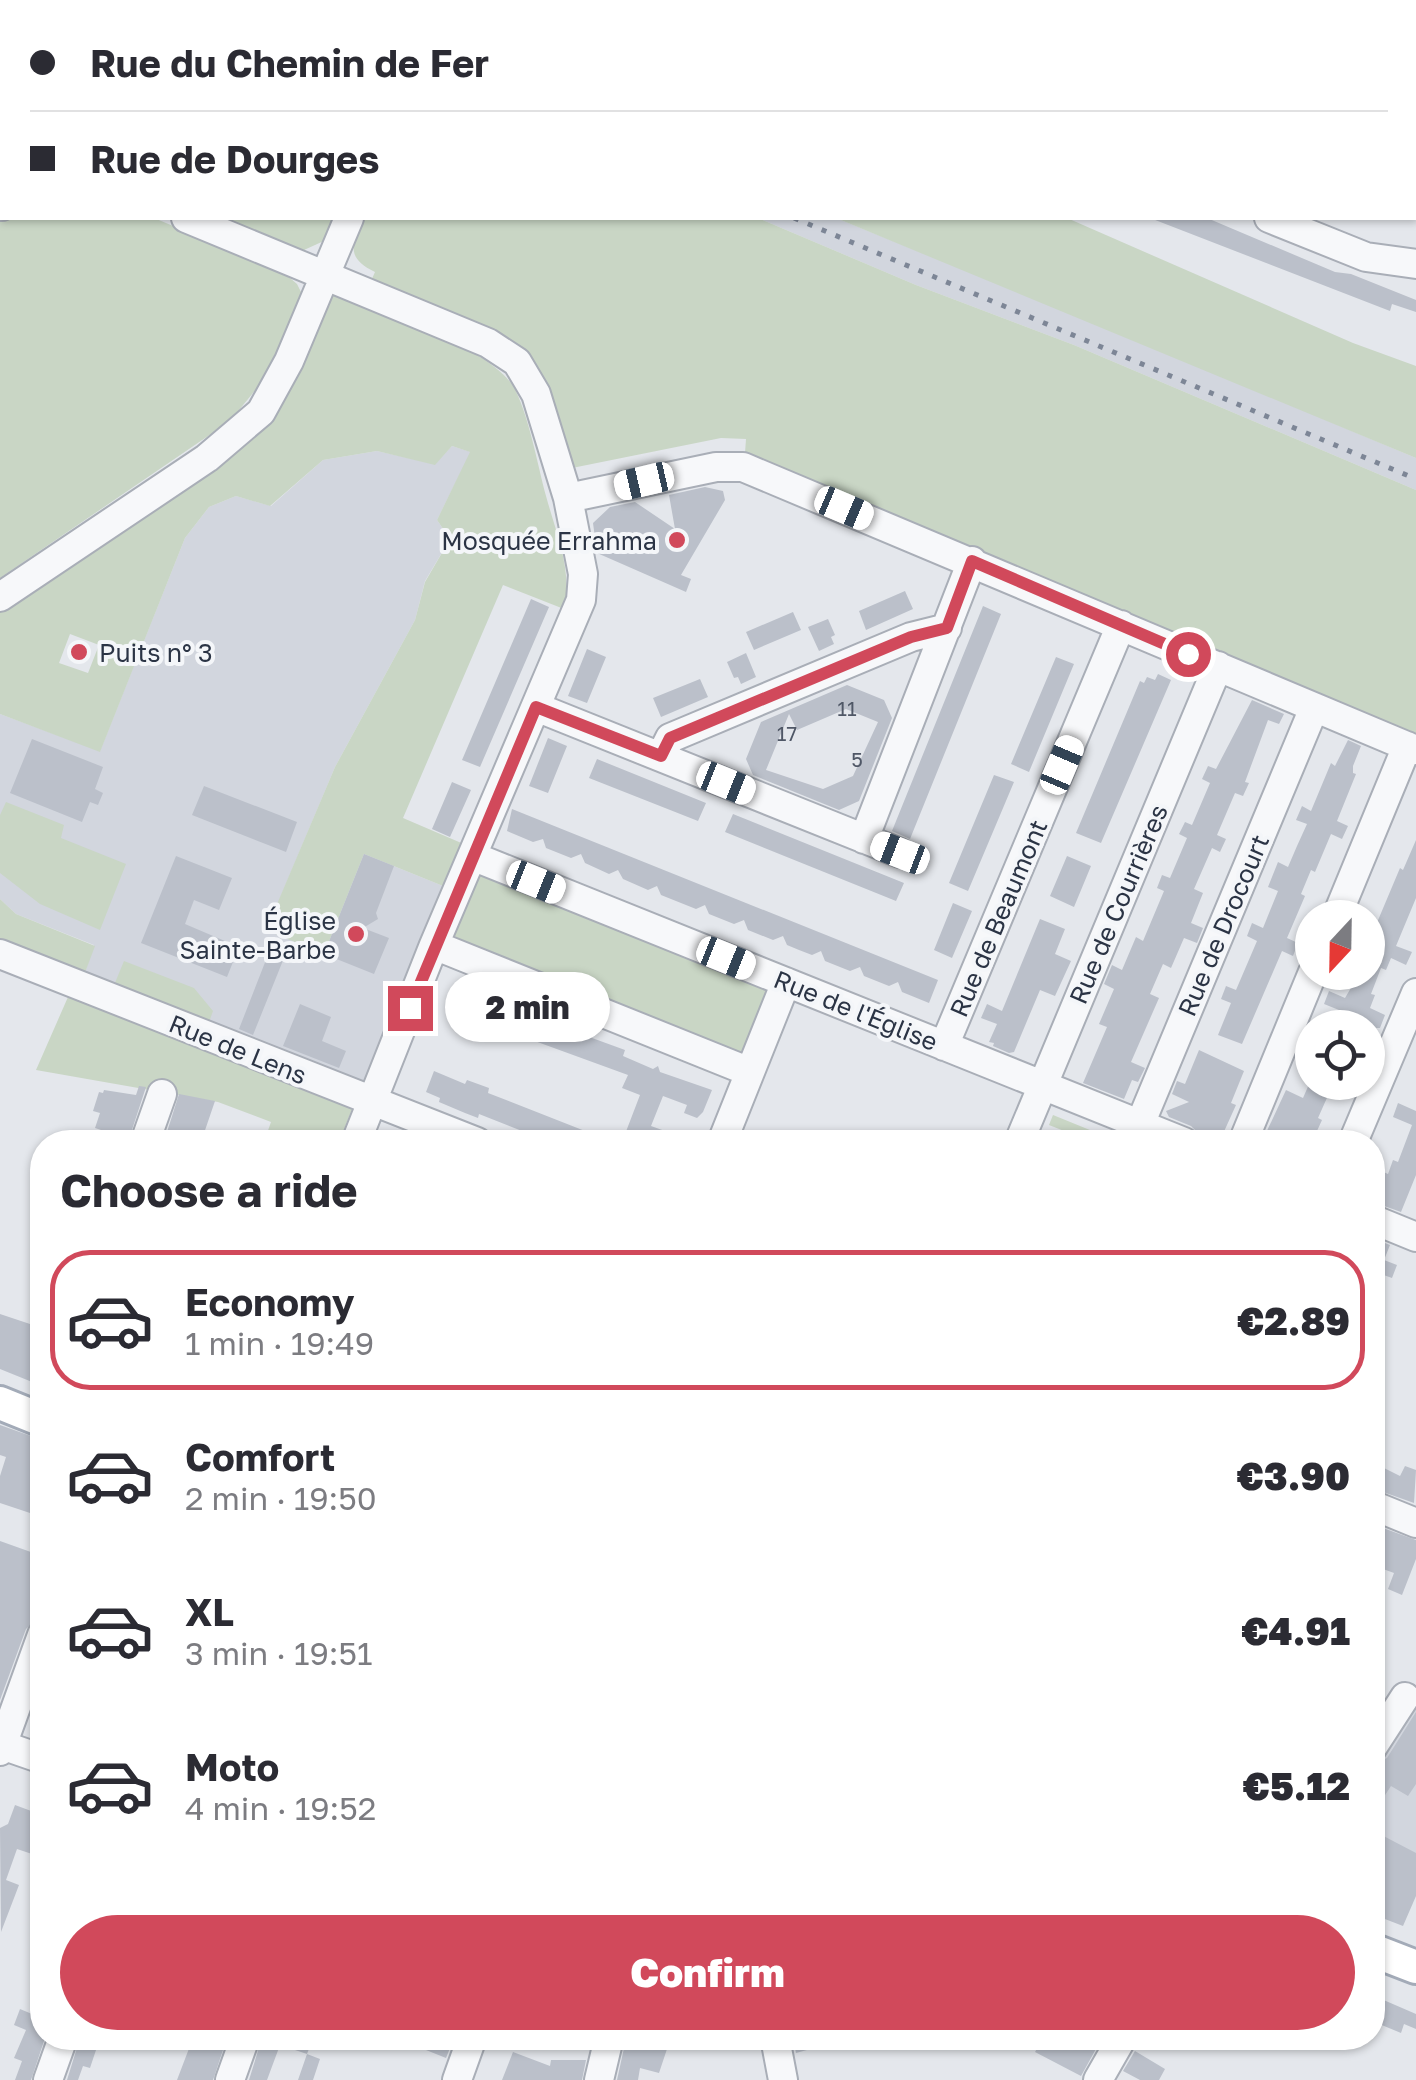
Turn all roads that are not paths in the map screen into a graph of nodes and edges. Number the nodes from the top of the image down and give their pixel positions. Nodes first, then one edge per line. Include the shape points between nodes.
1 (191, 220) edge
2 (348, 220) edge
3 (1274, 220) edge
4 (1416, 264) edge
5 (324, 276) junction
6 (568, 498) junction
7 (972, 561) junction
8 (0, 597) edge
9 (1121, 625) junction
10 (947, 628) junction
11 (1218, 666) junction
12 (536, 707) junction
13 (1314, 708) junction
14 (1411, 748) edge
15 (661, 756) junction
16 (864, 839) junction
17 (900, 853) dead end
18 (472, 856) junction
19 (1344, 900) edge
20 (434, 945) junction
21 (0, 954) edge
22 (786, 982) junction
23 (1306, 990) edge
24 (1416, 993) edge
25 (944, 1046) junction
26 (750, 1072) junction
27 (1042, 1086) junction
28 (162, 1094) dead end
29 (372, 1102) junction
30 (149, 1130) edge
31 (361, 1130) edge
32 (445, 1130) edge
33 (727, 1130) edge
34 (1024, 1130) edge
35 (1128, 1130) edge
36 (1138, 1130) edge
37 (1248, 1130) edge
38 (1358, 1130) edge
39 (1385, 1224) edge
40 (1416, 1236) edge
41 (0, 1384) edge
42 (0, 1394) edge
43 (30, 1396) edge
44 (0, 1403) edge
45 (30, 1406) edge
46 (30, 1415) edge
47 (1385, 1510) edge
48 (1416, 1523) edge
49 (30, 1667) edge
50 (1405, 1696) dead end
51 (1385, 1728) edge
52 (1, 1748) edge
53 (30, 1756) edge
54 (1385, 1935) edge
55 (1385, 1944) edge
56 (1416, 1947) edge
57 (1385, 1955) edge
58 (1416, 1957) edge
59 (1416, 1967) edge
60 (59, 2050) edge
61 (241, 2050) edge
62 (468, 2050) edge
63 (606, 2050) edge
64 (777, 2050) edge
65 (1115, 2050) edge
66 (48, 2080) edge
67 (230, 2080) edge
68 (457, 2080) edge
69 (599, 2080) edge
70 (783, 2080) edge
71 (1098, 2080) edge

1 - 5 street
2 - 5 street
3 - 4 street via 1366,257
5 - 6 street via 488,343 517,362 536,394
5 - 8 street via 261,412 208,458
6 - 7 street via 716,467 743,468
6 - 12 street via 583,574 581,600
7 - 9 street
7 - 10 street
9 - 11 street
9 - 25 street, Rue de Beaumont
10 - 15 street via 670,738
10 - 16 street
11 - 13 street
11 - 27 street, Rue de Courrières
12 - 15 street
12 - 18 street
13 - 14 street
13 - 36 street, Rue de Drocourt
14 - 19 street
15 - 16 street
16 - 17 street
18 - 20 street
18 - 22 street, Rue de l'Église
20 - 26 street
20 - 29 street
21 - 29 street, Rue de Lens
22 - 25 street, Rue de l'Église
22 - 26 street
23 - 37 street
24 - 38 street
25 - 27 street, Rue de l'Église
26 - 33 street
27 - 34 street, Rue de Courrières
27 - 35 street, Rue de l'Église
28 - 30 street
29 - 31 street
29 - 32 street, Rue de Lens
39 - 40 street
41 - 43 main road
42 - 45 street
44 - 46 main road
47 - 48 street
49 - 52 street
50 - 51 street
52 - 53 street
54 - 56 main road
55 - 58 street
57 - 59 main road
60 - 66 street
61 - 67 street
62 - 68 street
63 - 69 street
64 - 70 street
65 - 71 street

